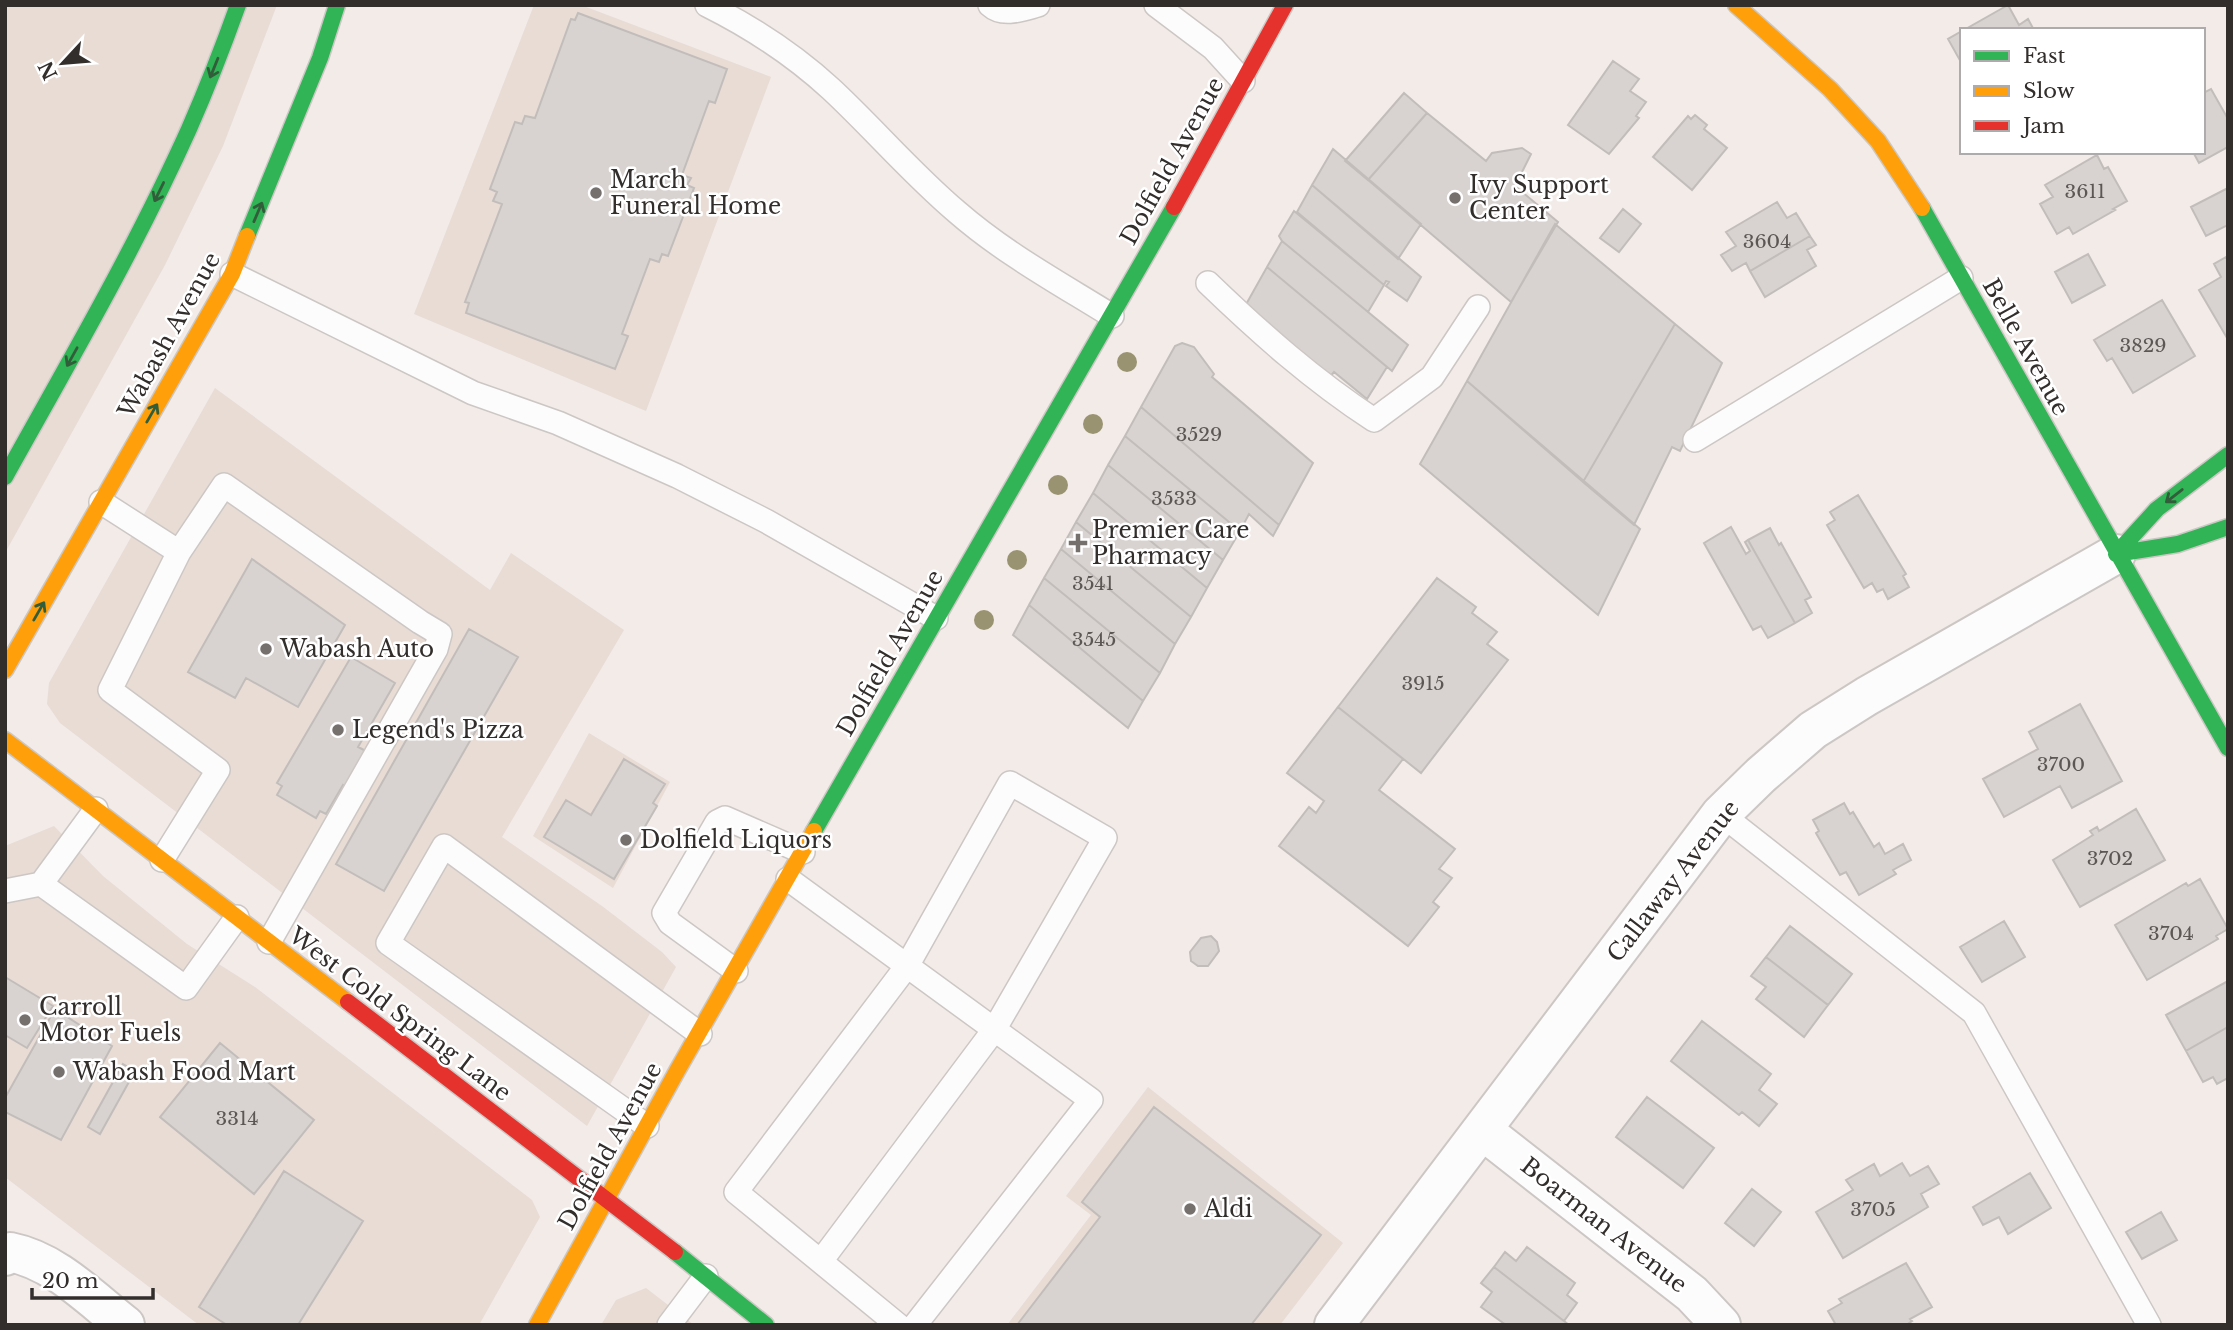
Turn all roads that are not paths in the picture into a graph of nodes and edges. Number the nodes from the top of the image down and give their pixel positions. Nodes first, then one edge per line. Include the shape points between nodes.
1 (238, 5) edge
2 (337, 5) edge
3 (707, 5) edge
4 (990, 5) edge
5 (1038, 5) edge
6 (1156, 5) edge
7 (1284, 5) edge
8 (1736, 5) edge
9 (1242, 81) junction
10 (232, 274) junction
11 (1961, 278) junction
12 (1208, 283) dead end
13 (1478, 307) dead end
14 (1112, 316) junction
15 (1695, 440) dead end
16 (2228, 455) edge
17 (5, 477) edge
18 (101, 502) junction
19 (2228, 527) edge
20 (179, 552) junction
21 (2116, 554) junction
22 (936, 618) junction
23 (5, 670) edge
24 (5, 740) edge
25 (2228, 748) edge
26 (96, 809) junction
27 (1721, 814) junction
28 (803, 852) junction
29 (162, 860) junction
30 (788, 879) junction
31 (41, 884) junction
32 (5, 891) edge
33 (237, 917) junction
34 (269, 942) junction
35 (907, 966) junction
36 (736, 971) junction
37 (994, 1030) junction
38 (700, 1034) junction
39 (647, 1126) junction
40 (1482, 1130) junction
41 (606, 1199) junction
42 (7, 1254) edge
43 (821, 1261) junction
44 (706, 1276) junction
45 (125, 1325) edge
46 (537, 1325) edge
47 (669, 1325) edge
48 (766, 1325) edge
49 (898, 1325) edge
50 (915, 1325) edge
51 (1335, 1325) edge
52 (1721, 1325) edge
53 (2149, 1325) edge

1 -> 17 street via 190,131
10 -> 2 street, Wabash Avenue
3 - 14 lane via 779,47 829,87 957,212 997,243
4 - 5 lane via 1013,12
6 - 9 lane via 1213,48
7 - 9 street, Dolfield Avenue
8 - 11 street, Belle Avenue via 1830,89 1878,141
9 - 14 street, Dolfield Avenue
18 -> 10 street, Wabash Avenue
10 - 22 lane via 472,393 558,423 677,476
11 - 15 lane
11 - 21 street, Belle Avenue
12 - 13 lane via 1329,391 1374,421 1432,377
14 - 22 street, Dolfield Avenue
16 -> 21 street, Callaway Avenue via 2157,509
18 - 20 lane
23 -> 18 street, Wabash Avenue
19 - 21 street, Callaway Avenue via 2178,544
20 - 29 lane via 110,690 218,770
20 - 34 lane via 224,485 440,634 436,649
21 - 25 street, Belle Avenue
21 - 27 street, Callaway Avenue via 1813,730
22 - 28 street, Dolfield Avenue
24 - 26 street, West Cold Spring Lane
26 - 29 street, West Cold Spring Lane
26 - 31 lane
27 - 40 street, Callaway Avenue
27 - 53 lane via 1974,1013
28 - 30 street, Dolfield Avenue
28 - 36 lane via 725,818 718,822 664,913 670,923
29 - 33 street, West Cold Spring Lane
30 - 35 lane
30 - 36 street, Dolfield Avenue
31 - 32 lane
31 - 33 lane via 186,988
33 - 34 street, West Cold Spring Lane
34 - 41 street, West Cold Spring Lane
35 - 37 lane
35 - 37 lane via 1010,783 1105,838
35 - 43 lane via 736,1192
36 - 38 street, Dolfield Avenue
37 - 43 lane
37 - 50 lane via 1091,1100
38 - 39 street, Dolfield Avenue
38 - 39 lane via 444,846 388,943
39 - 41 street, Dolfield Avenue
40 - 51 street, Callaway Avenue
40 - 52 street, Boarman Avenue via 1692,1294
41 - 44 street, West Cold Spring Lane
41 - 46 street, Dolfield Avenue
42 - 45 street via 26,1255 53,1269
43 - 49 lane
44 - 47 lane
44 - 48 street, West Cold Spring Lane

